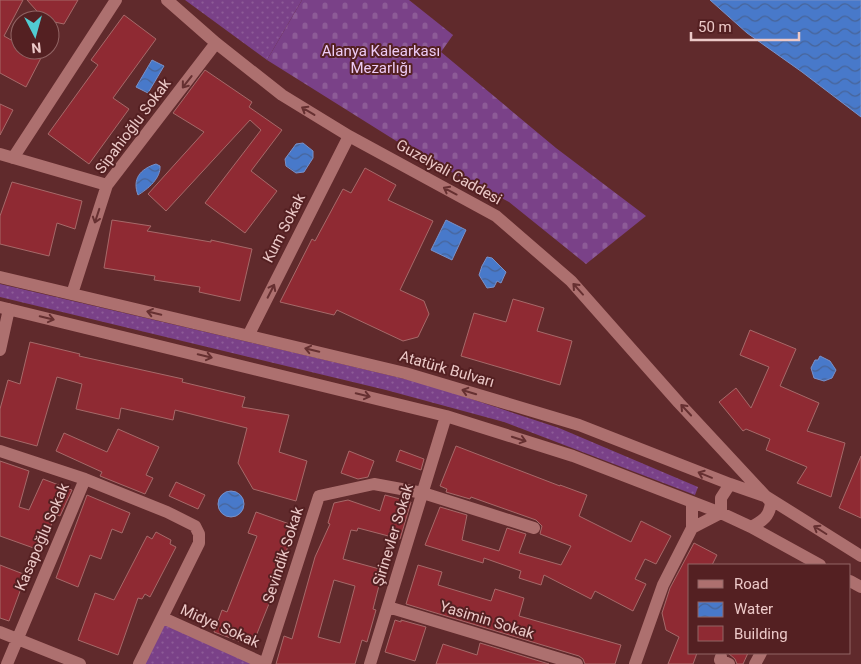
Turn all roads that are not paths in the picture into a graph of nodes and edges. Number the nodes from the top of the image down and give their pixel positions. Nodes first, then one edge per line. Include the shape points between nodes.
1 (116, 0) edge
2 (167, 0) edge
3 (216, 43) junction
4 (349, 136) junction
5 (0, 154) edge
6 (14, 158) junction
7 (107, 185) junction
8 (0, 277) edge
9 (72, 294) junction
10 (5, 308) edge
11 (249, 334) junction
12 (0, 350) edge
13 (446, 416) junction
14 (0, 451) edge
15 (85, 478) junction
16 (730, 484) junction
17 (423, 493) junction
18 (767, 497) junction
19 (692, 502) junction
20 (720, 513) junction
21 (751, 527) junction
22 (534, 528) dead end
23 (692, 528) junction
24 (861, 556) edge
25 (804, 562) edge
26 (388, 607) junction
27 (163, 618) junction
28 (0, 632) edge
29 (17, 639) junction
30 (6, 664) edge
31 (80, 664) edge
32 (139, 664) edge
33 (265, 664) edge
34 (370, 664) edge
35 (576, 664) edge
36 (635, 664) edge

1 - 6 street
2 - 3 street, Guzelyali Caddesi
4 -> 3 street, Guzelyali Caddesi via 282,95
3 -> 7 street, Sipahioğlu Sokak
11 -> 4 street, Kum Sokak
18 -> 4 street, Guzelyali Caddesi via 571,281 496,216
5 - 6 street
6 - 7 street
7 -> 9 street, Sipahioğlu Sokak
8 - 9 street, Atatürk Bulvarı
11 -> 9 street, Atatürk Bulvarı
10 - 12 street
10 -> 13 street
16 -> 11 street, Atatürk Bulvarı via 579,425 406,373
13 - 17 street, Şirinevler Sokak
13 -> 19 street via 573,456
14 - 15 street
15 - 27 street via 167,512 198,530 199,543
15 - 29 street, Kasapoğlu Sokak
16 - 18 street, Atatürk Bulvarı
16 - 20 street via 721,498
17 - 22 street, Sevindik Sokak
17 - 26 street, Şirinevler Sokak
17 - 33 street, Sevindik Sokak via 374,484 319,496
18 - 21 street via 771,502 768,515
24 -> 18 street, Atatürk Bulvarı
19 - 20 street
19 - 23 street
20 - 21 street
20 - 23 street
21 - 25 street
23 - 36 street via 663,584
26 - 34 street, Şirinevler Sokak
26 - 35 street, Yasimin Sokak
27 - 32 street
27 - 33 street, Midye Sokak
28 - 29 street
29 - 30 street, Kasapoğlu Sokak
29 - 31 street

